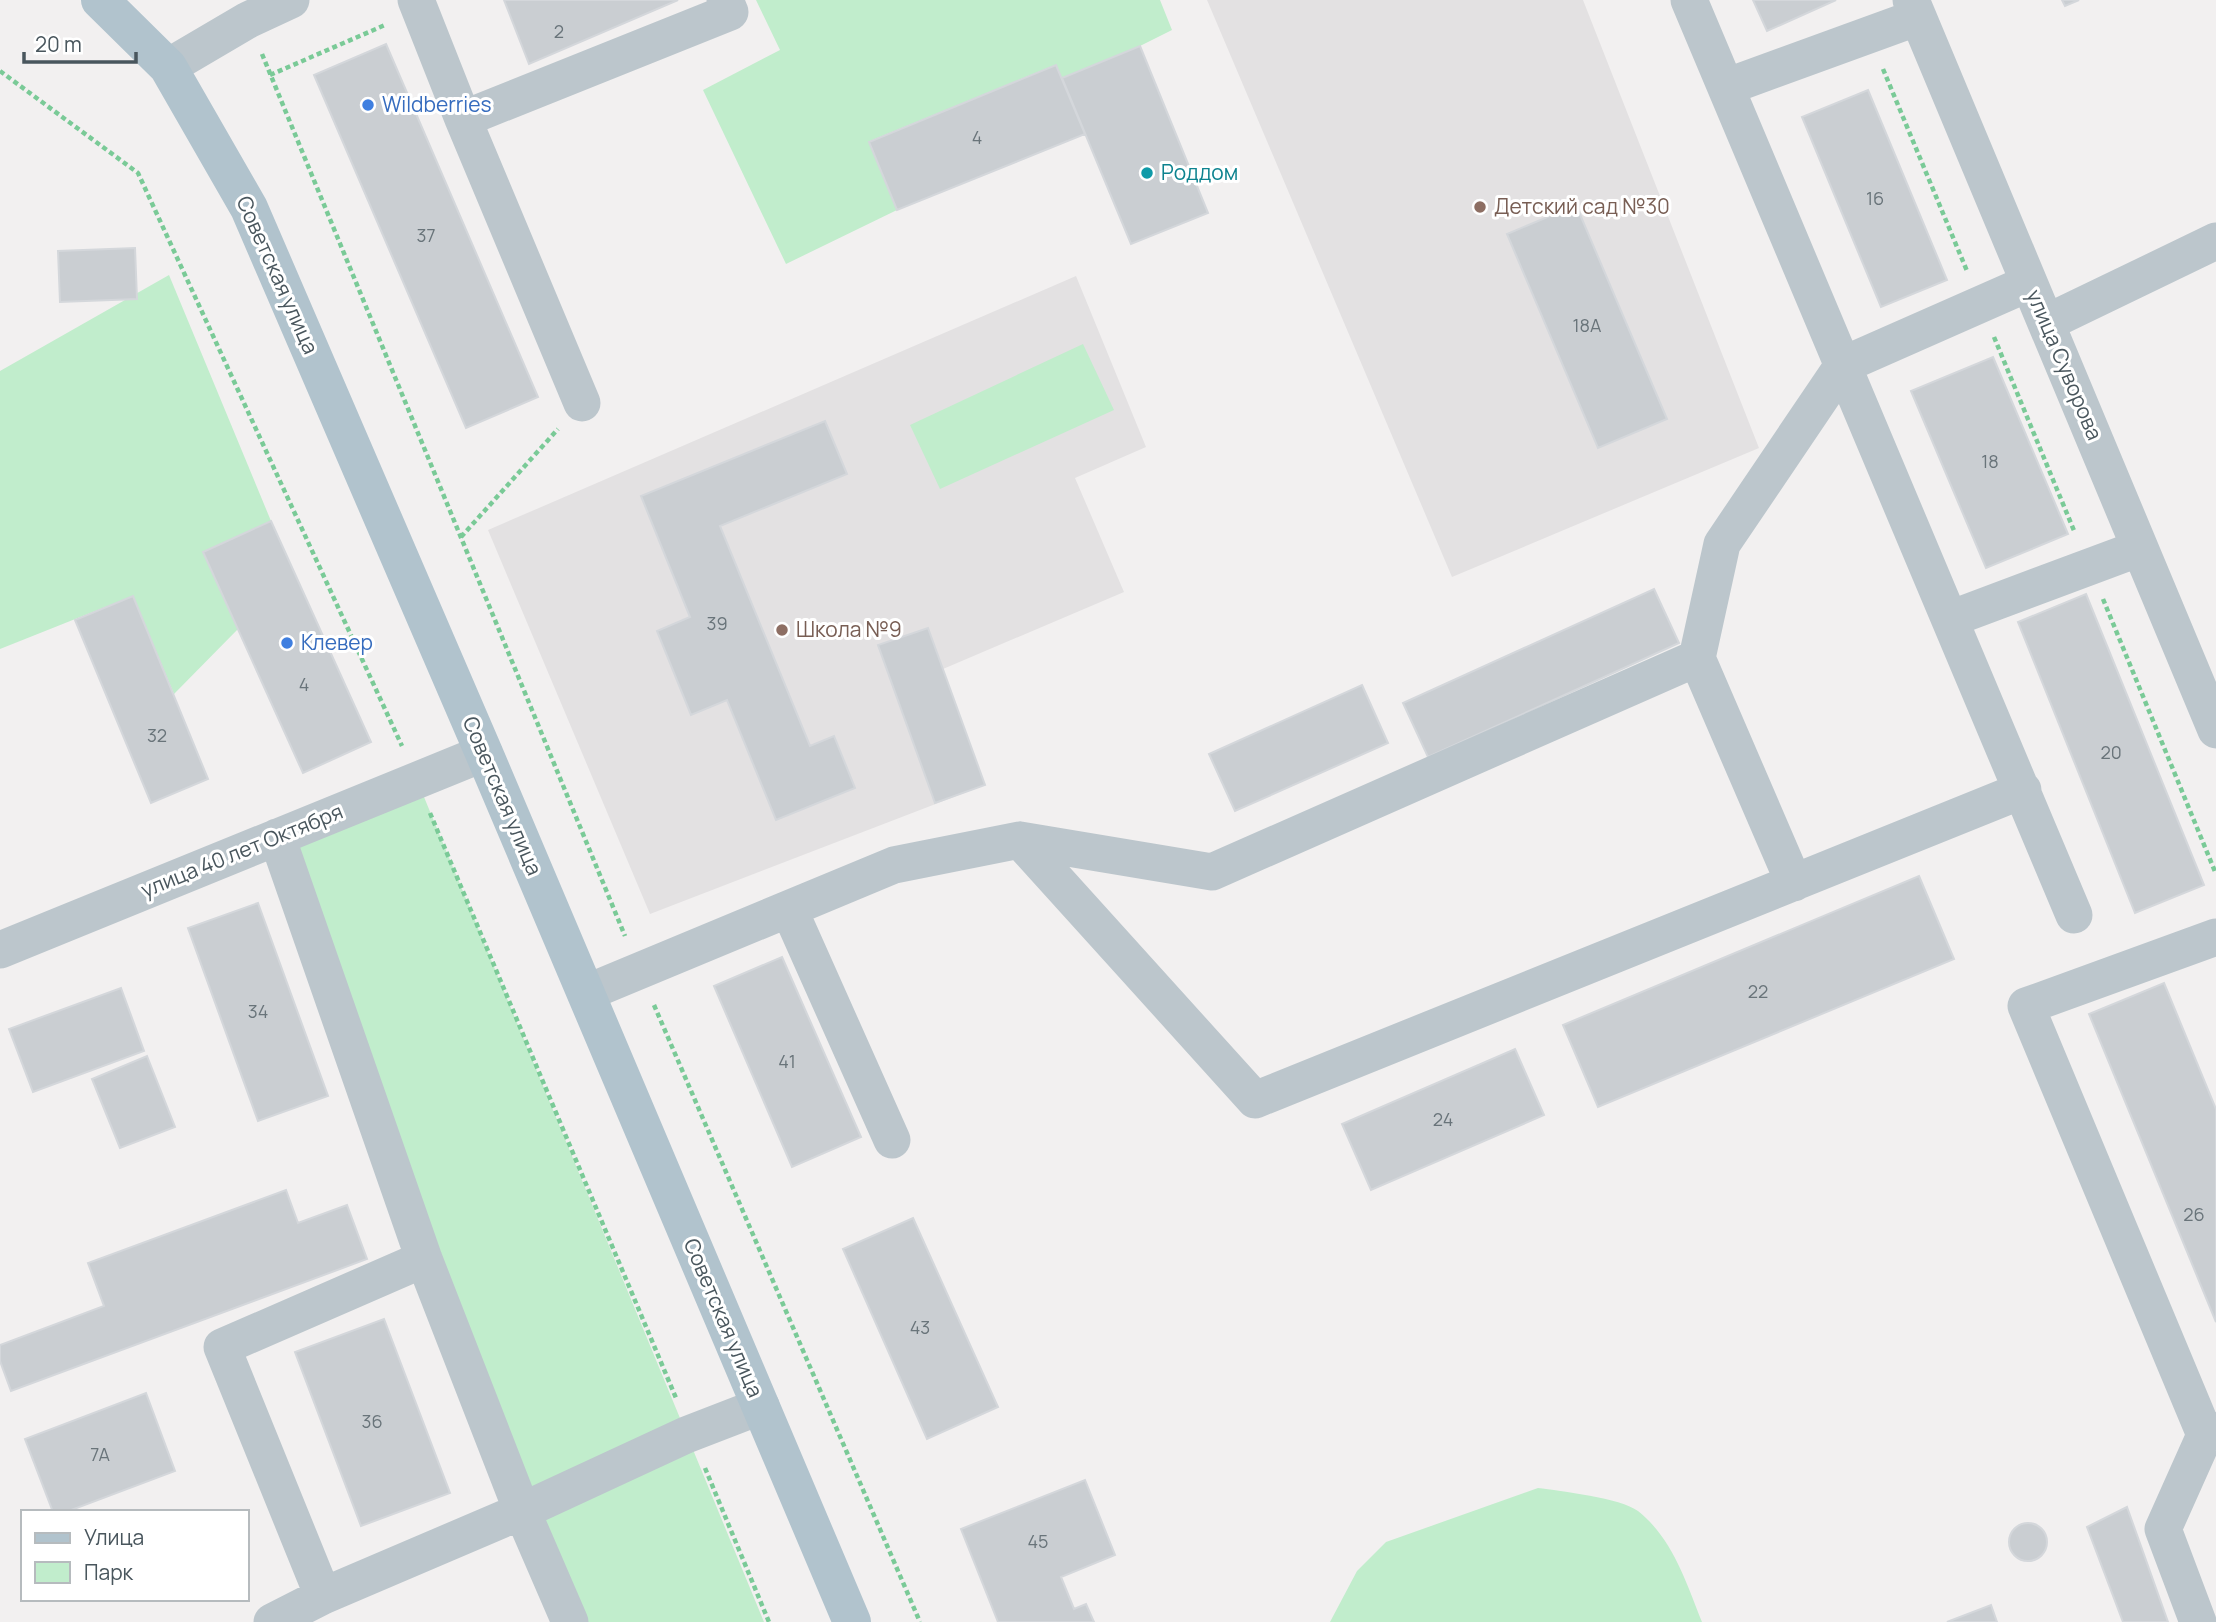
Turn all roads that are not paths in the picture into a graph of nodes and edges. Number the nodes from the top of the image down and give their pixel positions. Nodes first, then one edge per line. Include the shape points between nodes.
1 (100, 0) edge
2 (291, 0) edge
3 (725, 0) edge
4 (1689, 0) edge
5 (1915, 9) edge
6 (405, 11) edge
7 (168, 67) junction
8 (1726, 87) junction
9 (463, 119) junction
10 (2216, 240) edge
11 (2029, 283) junction
12 (2046, 323) junction
13 (1843, 365) junction
14 (582, 403) road end
15 (2140, 548) junction
16 (1950, 619) junction
17 (1697, 658) junction
18 (2216, 730) edge
19 (484, 753) junction
20 (2023, 790) junction
21 (277, 837) junction
22 (1020, 840) junction
23 (1794, 883) junction
24 (789, 908) junction
25 (2074, 915) dead end
26 (2216, 937) edge
27 (0, 950) edge
28 (586, 993) junction
29 (892, 1140) dead end
30 (424, 1259) junction
31 (761, 1406) junction
32 (2211, 1433) edge
33 (522, 1511) junction
34 (323, 1596) junction
35 (272, 1622) edge
36 (570, 1622) edge
37 (852, 1622) edge
38 (2198, 1622) edge

1 - 7 main road, Советская улица
2 - 7 street
3 - 9 street via 730,12
4 - 8 street
5 - 8 street
5 - 11 street, улица Суворова
6 - 9 street
7 - 19 main road, Советская улица via 249,208
8 - 13 street
9 - 14 street
10 - 12 street
11 - 12 street, улица Суворова
11 - 13 street
12 - 15 street, улица Суворова
13 - 16 street
13 - 17 street via 1722,544
15 - 16 street
15 - 18 street, улица Суворова
16 - 20 street
17 - 22 street via 1212,872
17 - 23 street
19 - 21 street, улица 40 лет Октября
19 - 28 main road, Советская улица
20 - 23 street
20 - 25 street
21 - 27 street, улица 40 лет Октября
21 - 30 street
22 - 23 street via 1255,1100
22 - 24 street via 894,865
24 - 28 street
24 - 29 street
26 - 32 street via 2026,1006
28 - 31 main road, Советская улица
30 - 33 street
30 - 34 street via 222,1347
31 - 33 street
31 - 37 main road, Советская улица
32 - 38 street via 2163,1529
33 - 34 street
33 - 36 street
34 - 35 street

